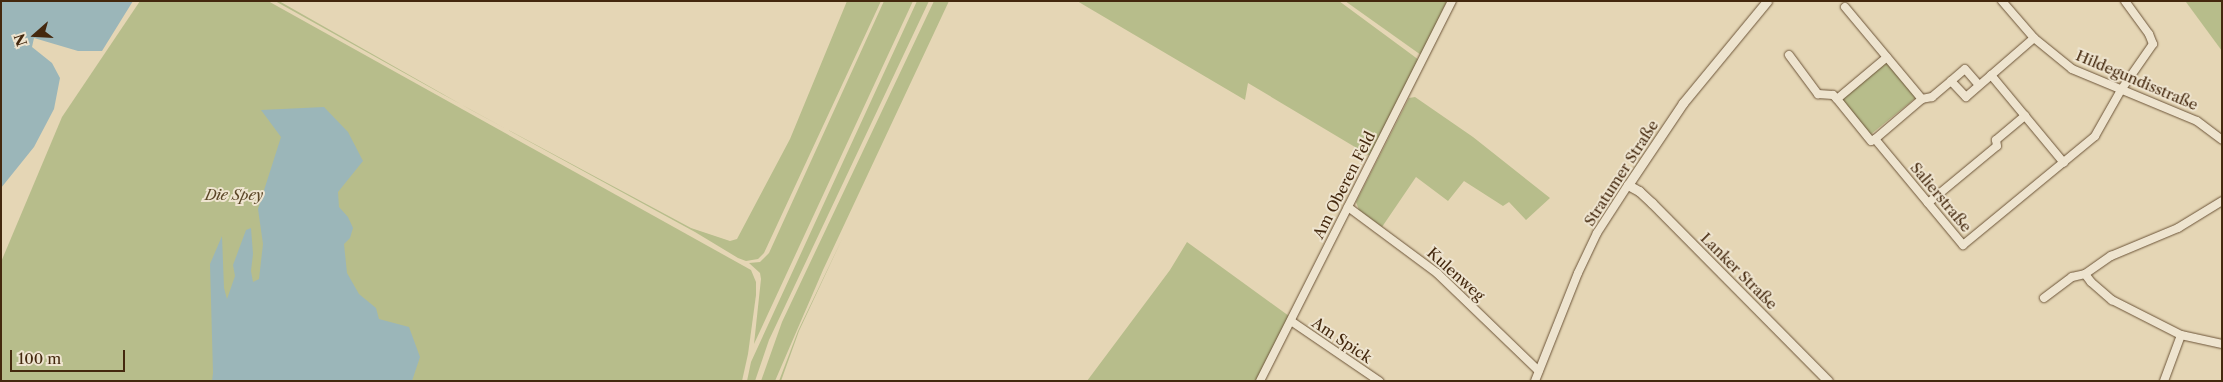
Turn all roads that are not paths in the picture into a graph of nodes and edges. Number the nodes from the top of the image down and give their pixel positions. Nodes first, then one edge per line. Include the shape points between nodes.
1 (1452, 1) edge
2 (1767, 1) edge
3 (2002, 1) edge
4 (2125, 1) edge
5 (1845, 7) dead end
6 (2034, 38) junction
7 (1789, 56) dead end
8 (1887, 57) junction
9 (1991, 75) junction
10 (1951, 80) junction
11 (1979, 85) junction
12 (2121, 90) junction
13 (1837, 99) junction
14 (1922, 99) junction
15 (2025, 116) junction
16 (1874, 139) junction
17 (2222, 140) edge
18 (2064, 163) junction
19 (1628, 184) junction
20 (2222, 201) edge
21 (1928, 203) junction
22 (1348, 207) junction
23 (2085, 274) junction
24 (2044, 298) dead end
25 (1290, 322) junction
26 (2181, 336) junction
27 (2222, 344) edge
28 (1538, 371) junction
29 (1260, 381) edge
30 (1379, 381) edge
31 (1534, 381) edge
32 (1828, 381) edge
33 (2164, 381) edge

1 - 22 street, Am Oberen Feld
2 - 19 street, Stratumer Straße via 1683,103
3 - 6 street, Hildegundisstraße
4 - 12 street, Salierstraße via 2153,44
5 - 8 street
6 - 9 street
6 - 12 street, Hildegundisstraße via 2072,69
7 - 13 street via 1818,94 1833,95
8 - 13 street
8 - 14 street
9 - 11 street
9 - 15 street
10 - 11 street via 1965,69
10 - 11 street via 1966,97
10 - 14 street via 1932,97
12 - 17 street, Hildegundisstraße via 2197,120
12 - 18 street, Salierstraße via 2095,136
13 - 16 street, Salierstraße via 1871,141
14 - 16 street
15 - 18 street
15 - 21 street via 1996,140 1997,146
16 - 21 street, Salierstraße
18 - 21 street, Salierstraße via 1962,245
19 - 28 street, Stratumer Straße via 1598,233
19 - 32 street, Lanker Straße via 1652,203
20 - 23 street via 2178,228 2111,256
22 - 25 street, Am Oberen Feld
22 - 28 street, Kulenweg via 1437,273
23 - 24 street via 2072,277
23 - 26 street via 2112,300
25 - 29 street, Am Oberen Feld
25 - 30 street, Am Spick
26 - 27 street
26 - 33 street
28 - 31 street, Stratumer Straße

